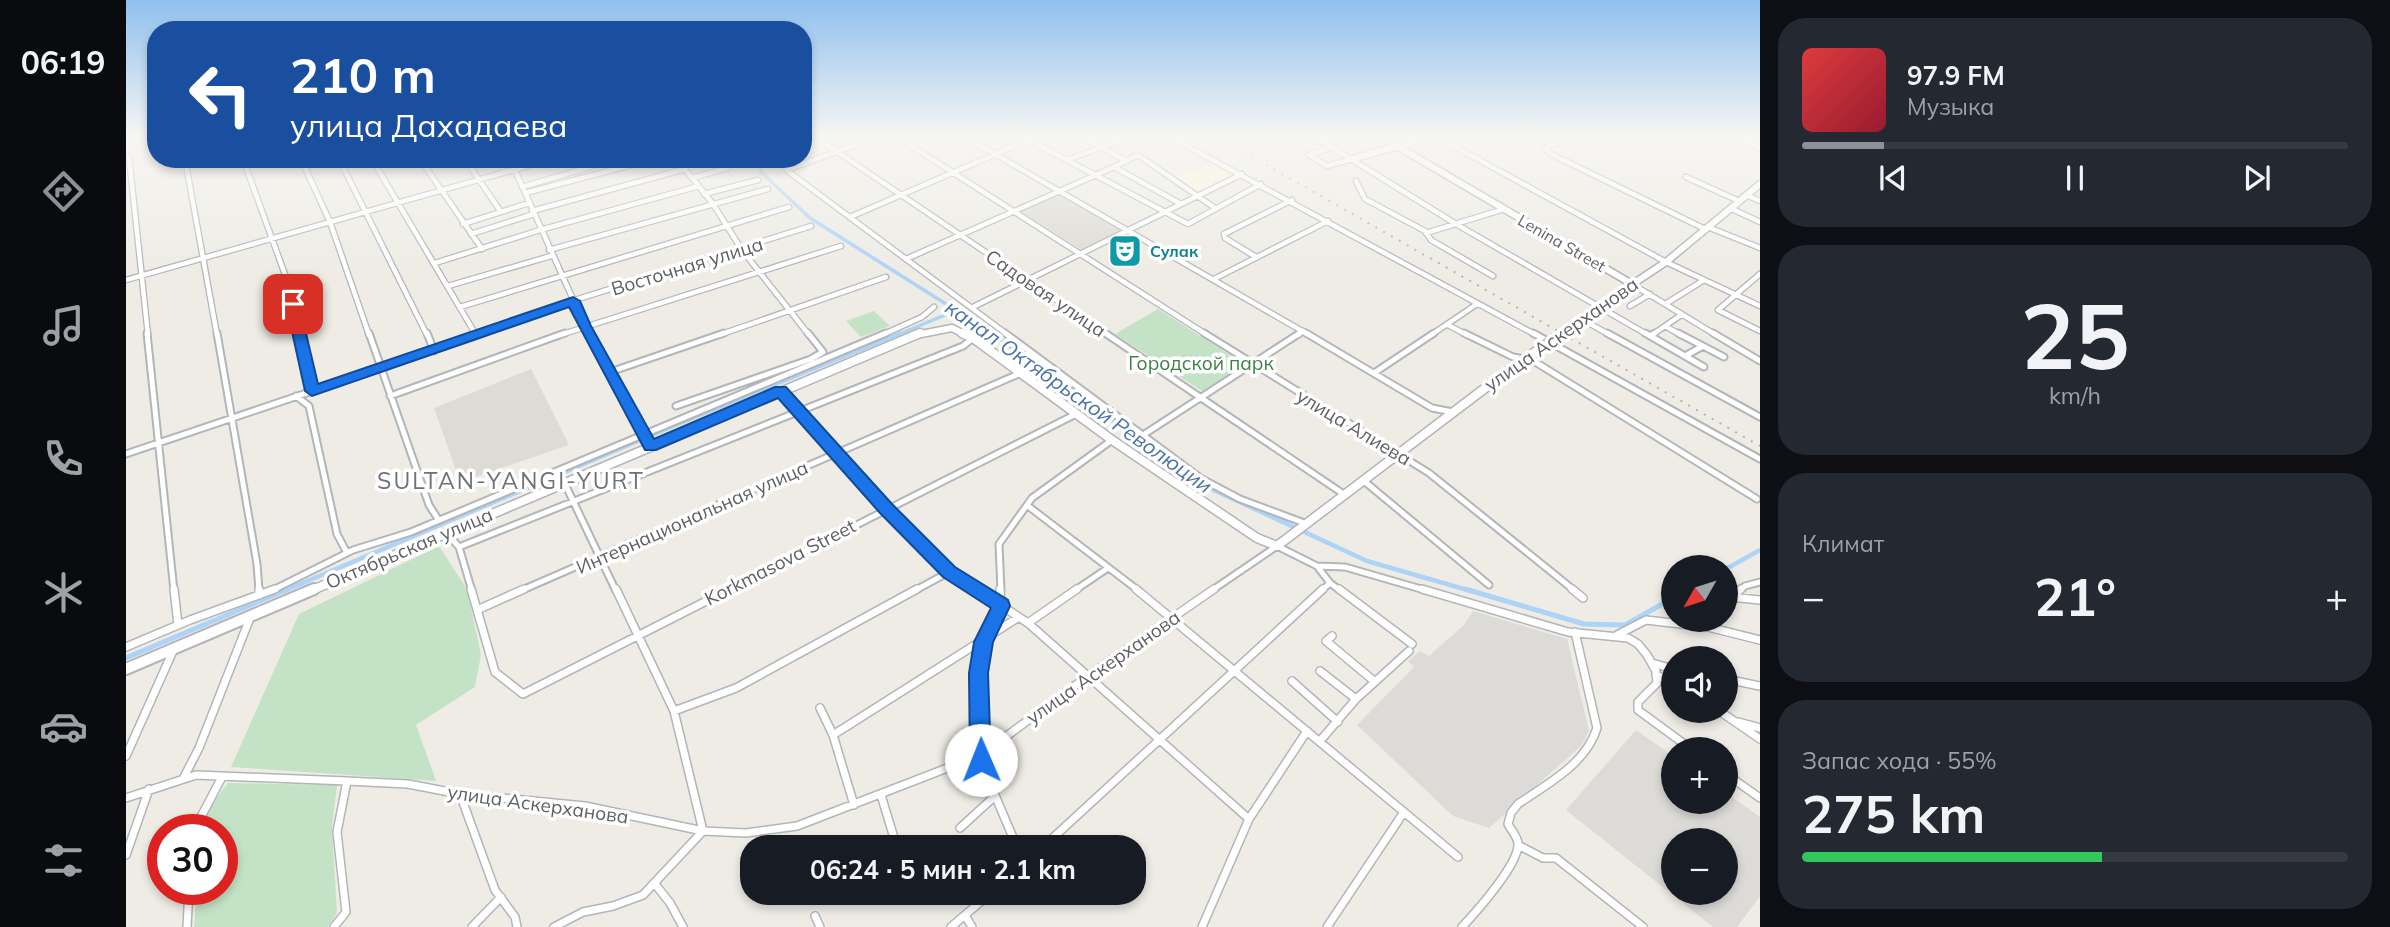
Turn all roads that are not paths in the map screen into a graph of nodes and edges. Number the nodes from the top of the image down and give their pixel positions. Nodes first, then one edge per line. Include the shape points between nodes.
1 (132, 181) edge
2 (189, 181) edge
3 (252, 181) edge
4 (311, 181) edge
5 (350, 181) edge
6 (386, 181) edge
7 (435, 181) edge
8 (474, 181) edge
9 (480, 181) edge
10 (520, 181) edge
11 (550, 181) edge
12 (561, 181) edge
13 (643, 181) edge
14 (695, 181) edge
15 (753, 181) edge
16 (802, 181) edge
17 (880, 181) edge
18 (933, 181) edge
19 (966, 181) edge
20 (1041, 181) edge
21 (1079, 181) edge
22 (1104, 181) edge
23 (1140, 181) edge
24 (1176, 181) edge
25 (1227, 181) edge
26 (1256, 181) edge
27 (1356, 181) dead end
28 (1388, 181) edge
29 (1457, 181) edge
30 (1518, 181) edge
31 (1608, 181) edge
32 (1695, 181) edge
33 (1261, 184) junction
34 (1760, 184) edge
35 (699, 187) junction
36 (768, 188) dead end
37 (441, 190) junction
38 (524, 190) junction
39 (1058, 191) junction
40 (704, 194) junction
41 (901, 195) junction
42 (1746, 195) junction
43 (1197, 196) junction
44 (1292, 200) junction
45 (1739, 201) junction
46 (1760, 201) edge
47 (399, 203) junction
48 (529, 203) junction
49 (713, 204) junction
50 (1181, 204) junction
51 (789, 207) dead end
52 (1215, 208) junction
53 (1730, 208) junction
54 (1504, 209) junction
55 (365, 212) junction
56 (501, 212) junction
57 (1015, 212) junction
58 (533, 213) junction
59 (1163, 213) junction
60 (850, 217) junction
61 (1328, 221) junction
62 (330, 222) junction
63 (1760, 222) edge
64 (463, 224) junction
65 (1188, 224) joint
66 (1457, 224) junction
67 (727, 226) junction
68 (811, 226) dead end
69 (1707, 228) junction
70 (540, 230) junction
71 (1128, 230) junction
72 (1426, 233) junction
73 (471, 234) junction
74 (960, 235) junction
75 (1223, 236) joint
76 (274, 237) junction
77 (841, 246) dead end
78 (1760, 248) edge
79 (482, 249) junction
80 (742, 250) junction
81 (550, 253) junction
82 (1082, 254) junction
83 (1256, 257) junction
84 (204, 258) junction
85 (906, 259) junction
86 (1666, 262) junction
87 (435, 263) junction
88 (761, 271) junction
89 (1760, 274) edge
90 (142, 275) junction
91 (560, 276) junction
92 (1493, 276) dead end
93 (886, 277) dead end
94 (1213, 279) junction
95 (126, 280) edge
96 (1027, 280) junction
97 (1704, 281) junction
98 (1632, 284) junction
99 (448, 286) junction
100 (1650, 294) junction
101 (1736, 295) junction
102 (573, 301) junction
103 (1667, 303) junction
104 (1477, 304) junction
105 (1630, 306) dead end
106 (1760, 306) edge
107 (460, 307) junction
108 (933, 307) dead end
109 (973, 307) junction
110 (791, 310) junction
111 (1718, 310) joint
112 (1681, 314) junction
113 (1586, 321) dead end
114 (1448, 325) junction
115 (584, 326) junction
116 (1665, 326) junction
117 (1303, 331) junction
118 (1760, 331) edge
119 (476, 335) junction
120 (1650, 336) junction
121 (973, 338) junction
122 (1703, 346) junction
123 (434, 351) junction
124 (1685, 356) junction
125 (1724, 357) dead end
126 (1760, 361) edge
127 (1251, 363) junction
128 (1704, 367) dead end
129 (381, 368) junction
130 (610, 372) junction
131 (1023, 372) junction
132 (1374, 373) junction
133 (312, 391) junction
134 (781, 391) junction
135 (296, 396) junction
136 (390, 396) junction
137 (1201, 397) junction
138 (676, 406) dead end
139 (1432, 408) junction
140 (799, 411) junction
141 (1453, 412) junction
142 (1076, 414) junction
143 (232, 417) junction
144 (1760, 417) edge
145 (1441, 422) junction
146 (643, 434) junction
147 (1143, 435) junction
148 (1112, 440) junction
149 (160, 442) junction
150 (651, 446) junction
151 (126, 454) edge
152 (837, 454) junction
153 (1398, 454) junction
154 (1760, 459) edge
155 (1364, 481) junction
156 (564, 482) junction
157 (1345, 495) junction
158 (1757, 499) dead end
159 (573, 500) junction
160 (1028, 506) junction
161 (886, 508) junction
162 (438, 519) junction
163 (1306, 525) junction
164 (446, 532) junction
165 (1277, 546) junction
166 (459, 547) junction
167 (347, 553) junction
168 (600, 558) junction
169 (1317, 566) junction
170 (1108, 568) junction
171 (949, 572) junction
172 (1760, 582) edge
173 (1329, 583) junction
174 (1489, 585) dead end
175 (1738, 592) edge
176 (259, 595) junction
177 (1583, 598) dead end
178 (1738, 600) edge
179 (1760, 600) edge
180 (1001, 606) junction
181 (477, 610) junction
182 (251, 617) junction
183 (1019, 617) junction
184 (1172, 618) junction
185 (1661, 621) edge
186 (1028, 623) junction
187 (178, 625) junction
188 (1575, 632) junction
189 (1728, 632) edge
190 (636, 635) junction
191 (1617, 635) junction
192 (1332, 636) dead end
193 (1760, 640) edge
194 (983, 642) junction
195 (126, 648) edge
196 (174, 648) junction
197 (1652, 663) junction
198 (1661, 665) edge
199 (126, 669) edge
200 (1234, 670) junction
201 (1320, 671) dead end
202 (1657, 674) junction
203 (1088, 676) junction
204 (1661, 676) edge
205 (1292, 681) dead end
206 (1374, 681) junction
207 (1738, 681) edge
208 (1760, 686) edge
209 (1356, 699) junction
210 (820, 708) dead end
211 (674, 711) junction
212 (1338, 722) junction
213 (1738, 722) edge
214 (1735, 723) edge
215 (1760, 728) edge
216 (1307, 731) junction
217 (833, 735) junction
218 (1675, 737) edge
219 (1760, 740) edge
220 (1157, 741) junction
221 (1320, 741) junction
222 (981, 755) junction
223 (126, 756) edge
224 (222, 777) junction
225 (183, 779) junction
226 (347, 781) junction
227 (1738, 782) edge
228 (149, 789) junction
229 (460, 794) junction
230 (881, 794) junction
231 (995, 796) junction
232 (126, 798) edge
233 (1760, 798) edge
234 (854, 805) junction
235 (1404, 812) junction
236 (202, 814) edge
237 (1249, 820) junction
238 (960, 828) dead end
239 (703, 831) junction
240 (893, 835) edge
241 (1012, 835) edge
242 (1056, 835) edge
243 (1518, 845) junction
244 (126, 855) edge
245 (1458, 857) dead end
246 (655, 884) junction
247 (501, 897) junction
248 (188, 905) edge
249 (977, 905) edge
250 (965, 915) junction
251 (815, 916) dead end
252 (187, 927) edge
253 (334, 927) edge
254 (472, 927) edge
255 (517, 927) edge
256 (554, 927) edge
257 (683, 927) edge
258 (820, 927) edge
259 (951, 927) edge
260 (972, 927) edge
261 (1202, 927) edge
262 (1327, 927) edge
263 (1462, 927) edge
264 (1643, 927) edge

1 - 90 street
2 - 84 street
3 - 76 street
4 - 62 street
5 - 55 street
6 - 47 street
7 - 37 street
8 - 37 street
9 - 56 street
10 - 38 street
11 - 38 street
12 - 38 street
13 - 58 street
14 - 35 street
15 - 40 street
16 - 60 street
17 - 41 street, Садовая улица
18 - 41 street
19 - 57 street, улица Алиева
20 - 39 street
21 - 39 street
22 - 59 street
23 - 50 street
24 - 43 street
25 - 43 street
26 - 33 street
27 - 72 street via 1365,199
28 - 66 street
29 - 54 street, Lenina Street
30 - 86 street
31 - 69 street
32 - 45 street
33 - 44 street
33 - 52 street
34 - 42 street, улица Аскерханова
35 - 40 street
35 - 70 street
36 - 49 street
37 - 47 street
37 - 64 street
38 - 48 street
39 - 57 street
39 - 71 street
40 - 49 street
41 - 60 street
41 - 74 street, Садовая улица
42 - 45 street, улица Аскерханова
42 - 46 street
43 - 50 street
43 - 52 street
44 - 61 street
44 - 75 street
45 - 53 street, улица Аскерханова
47 - 55 street
47 - 87 street
48 - 56 street
48 - 58 street
49 - 67 street
49 - 81 street
50 - 59 street
51 - 67 street
52 - 65 street
53 - 63 street
53 - 69 street, улица Аскерханова
54 - 66 street
54 - 98 street, Lenina Street
55 - 62 street
55 - 123 street
56 - 64 street
57 - 74 street
57 - 82 street, улица Алиева
58 - 70 street
58 - 73 street
59 - 65 street
59 - 71 street
60 - 85 street
61 - 83 street
61 - 104 street
62 - 76 street
62 - 129 street
64 - 73 street
66 - 72 street
66 - 120 street
67 - 80 street
67 - 91 street
68 - 80 street, Восточная улица
69 - 78 street
69 - 86 street, улица Аскерханова
70 - 79 street
70 - 81 street
71 - 82 street
71 - 94 street
72 - 92 street
73 - 79 street
74 - 85 street
74 - 96 street, Садовая улица
75 - 83 street
76 - 84 street
76 - 133 street
77 - 88 street
79 - 87 street
80 - 88 street
80 - 102 street, Восточная улица
81 - 91 street
81 - 99 street
82 - 96 street
82 - 127 street, улица Алиева
83 - 94 street
84 - 90 street
84 - 143 street
85 - 109 street
86 - 97 street
86 - 98 street, улица Аскерханова
87 - 99 street
88 - 110 street
88 - 115 street
89 - 101 street
90 - 95 street
90 - 149 street
91 - 102 street
91 - 107 street
93 - 110 street
94 - 117 street
96 - 109 street
96 - 137 street, Садовая улица
97 - 101 street
97 - 103 street
98 - 100 street
98 - 141 street, улица Аскерханова, bridge
99 - 107 street
100 - 103 street
100 - 105 street
101 - 106 street
101 - 111 street
102 - 115 street
102 - 119 street, Восточная улица
103 - 112 street
104 - 114 street
104 - 154 street
107 - 119 street
108 - 146 street via 913,321
109 - 147 street
110 - 130 street
110 - 138 street via 823,352
111 - 118 street
112 - 116 street
112 - 126 street
113 - 144 street
114 - 132 street
114 - 158 street via 1513,357 1532,359
115 - 130 street
115 - 136 street
116 - 120 street
116 - 122 street
117 - 127 street
117 - 132 street
119 - 123 street, Восточная улица
120 - 124 street
121 - 131 street, Октябрьская улица
121 - 134 street, Октябрьская улица via 952,328 923,331
121 - 140 street via 963,346
122 - 124 street
122 - 125 street
123 - 129 street, Восточная улица
124 - 128 street
127 - 137 street
127 - 153 street, улица Алиева
129 - 133 street, Восточная улица
129 - 136 street
130 - 146 street
131 - 142 street, Октябрьская улица
131 - 152 street, Интернациональная улица
132 - 139 street
133 - 135 street, Восточная улица
134 - 140 street
134 - 150 street, Октябрьская улица
135 - 143 street, Восточная улица
135 - 167 street via 309,406 337,534
136 - 162 street
137 - 147 street
137 - 157 street, Садовая улица
139 - 141 street
139 - 145 street
140 - 152 street
140 - 159 street
141 - 145 street, улица Аскерханова
142 - 148 street, Октябрьская улица
142 - 161 street, Korkmasova Street
143 - 149 street, Восточная улица
143 - 176 street
145 - 153 street, улица Аскерханова
146 - 150 street
146 - 162 street
147 - 163 street via 1240,499
148 - 160 street via 1042,490
148 - 165 street, Октябрьская улица via 1257,538
149 - 151 street, Восточная улица
149 - 187 street
150 - 156 street, Октябрьская улица
152 - 161 street
152 - 168 street, Интернациональная улица
153 - 155 street, улица Аскерханова
153 - 177 street, улица Алиева via 1444,484
155 - 157 street, улица Аскерханова
155 - 174 street
156 - 159 street
156 - 164 street, Октябрьская улица
157 - 163 street, улица Аскерханова
159 - 166 street
159 - 168 street
160 - 170 street
160 - 180 street via 999,544
161 - 171 street
161 - 190 street, Korkmasova Street
162 - 167 street
163 - 165 street, улица Аскерханова
164 - 166 street
164 - 182 street, Октябрьская улица
165 - 169 street
165 - 184 street, улица Аскерханова
166 - 181 street
167 - 176 street
168 - 181 street, Интернациональная улица
168 - 190 street
169 - 173 street
169 - 188 street via 1345,567
170 - 184 street
170 - 186 street
171 - 180 street
171 - 211 street via 736,688
172 - 175 street
173 - 200 street
173 - 206 street via 1411,648
176 - 187 street
178 - 179 street
180 - 183 street
180 - 194 street
181 - 190 street, Korkmasova Street via 495,672 523,694
182 - 196 street, Октябрьская улица
182 - 225 street
183 - 186 street
183 - 194 street
184 - 200 street
184 - 203 street, улица Аскерханова
185 - 191 street via 1646,620
186 - 203 street
187 - 195 street
188 - 191 street
188 - 243 street via 1596,737 1584,755 1511,813 1508,824
189 - 193 street
190 - 211 street
191 - 197 street via 1638,644
192 - 206 street via 1326,641
194 - 217 street
194 - 222 street via 978,673
196 - 199 street, Октябрьская улица
196 - 223 street
197 - 198 street
197 - 202 street
200 - 216 street
200 - 220 street
201 - 209 street
202 - 204 street
202 - 218 street via 1657,683 1636,705
203 - 220 street
203 - 222 street, улица Аскерханова
205 - 212 street
206 - 209 street
207 - 208 street
209 - 212 street
210 - 217 street
211 - 239 street
212 - 221 street
213 - 215 street
214 - 219 street
216 - 221 street
216 - 237 street
217 - 234 street
220 - 237 street
220 - 242 street
221 - 235 street
222 - 230 street, улица Аскерханова
222 - 231 street
224 - 225 street, улица Аскерханова
224 - 226 street, улица Аскерханова
224 - 236 street
225 - 228 street, улица Аскерханова
226 - 229 street, улица Аскерханова via 408,784
226 - 253 street via 337,832 346,912
227 - 233 street
228 - 232 street, улица Аскерханова
228 - 244 street
229 - 239 street, улица Аскерханова via 585,807
229 - 247 street
230 - 234 street, улица Аскерханова
230 - 240 street
231 - 238 street
231 - 241 street
234 - 239 street, улица Аскерханова via 797,826 746,833
235 - 245 street
235 - 262 street
237 - 261 street
239 - 246 street
243 - 263 street via 1495,890
243 - 264 street via 1543,858 1556,858
246 - 256 street via 632,901 583,912
246 - 257 street
247 - 254 street
247 - 255 street
248 - 252 street
249 - 250 street
250 - 259 street
250 - 260 street
251 - 258 street

